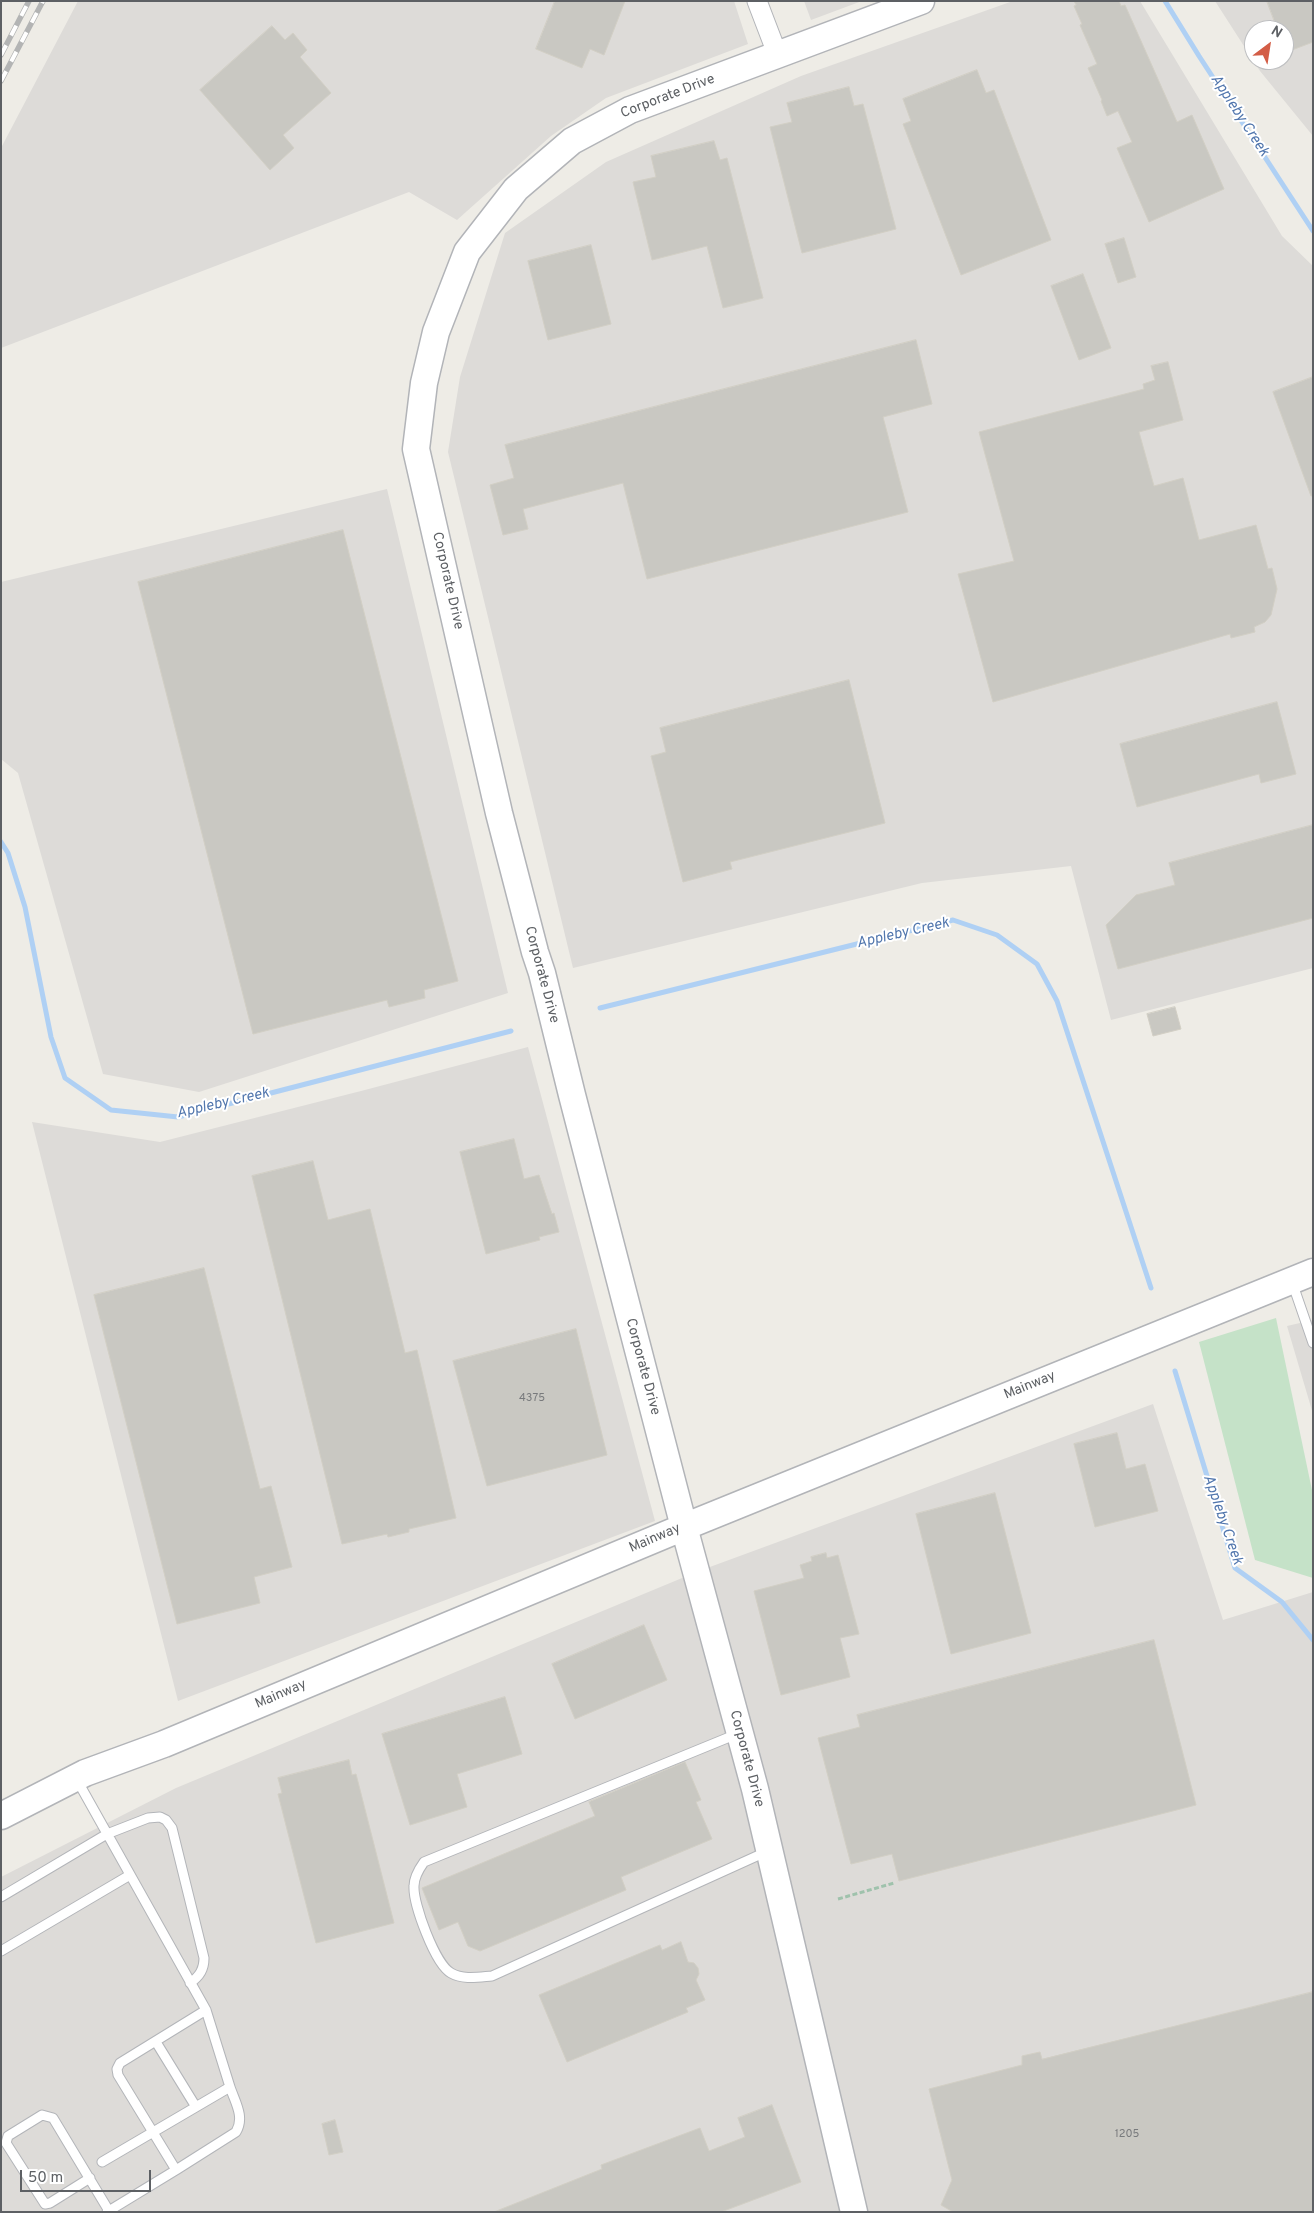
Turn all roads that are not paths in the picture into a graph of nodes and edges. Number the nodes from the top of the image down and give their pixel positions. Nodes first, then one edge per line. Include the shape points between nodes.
1 (757, 1) edge
2 (921, 1) edge
3 (778, 56) junction
4 (1302, 1276) edge
5 (1313, 1343) edge
6 (684, 1527) junction
7 (740, 1733) junction
8 (76, 1778) junction
9 (1, 1816) edge
10 (107, 1834) junction
11 (769, 1850) junction
12 (130, 1875) junction
13 (1, 1897) edge
14 (1, 1951) edge
15 (190, 1983) junction
16 (206, 2010) junction
17 (156, 2042) junction
18 (230, 2087) junction
19 (196, 2107) junction
20 (153, 2133) junction
21 (102, 2162) dead end
22 (176, 2170) junction
23 (90, 2178) junction
24 (108, 2211) edge
25 (854, 2212) edge

1 - 3 street
2 - 3 street, Corporate Drive
3 - 6 street, Corporate Drive via 630,110 572,140 516,189 467,252 436,332 424,383 416,449 499,813
4 - 5 lane
4 - 6 street, Mainway
6 - 7 street, Corporate Drive
6 - 8 street, Mainway
7 - 11 street, Corporate Drive
7 - 11 lane via 424,1862 414,1884 414,1900 440,1962 450,1973 466,1978 492,1976
8 - 9 street, Mainway
8 - 10 lane
10 - 12 lane
10 - 13 lane
10 - 15 lane via 154,1816 170,1824 204,1958 200,1974
11 - 25 street, Corporate Drive
12 - 14 lane
12 - 15 lane
15 - 16 lane
16 - 17 lane
16 - 18 lane
17 - 19 lane
17 - 20 lane via 120,2063 117,2069
18 - 19 lane
18 - 22 lane via 241,2118 236,2132
19 - 20 lane
20 - 21 lane
20 - 22 lane
22 - 24 lane
23 - 23 lane via 50,2116 42,2114 8,2136 6,2143 45,2204
23 - 24 lane

